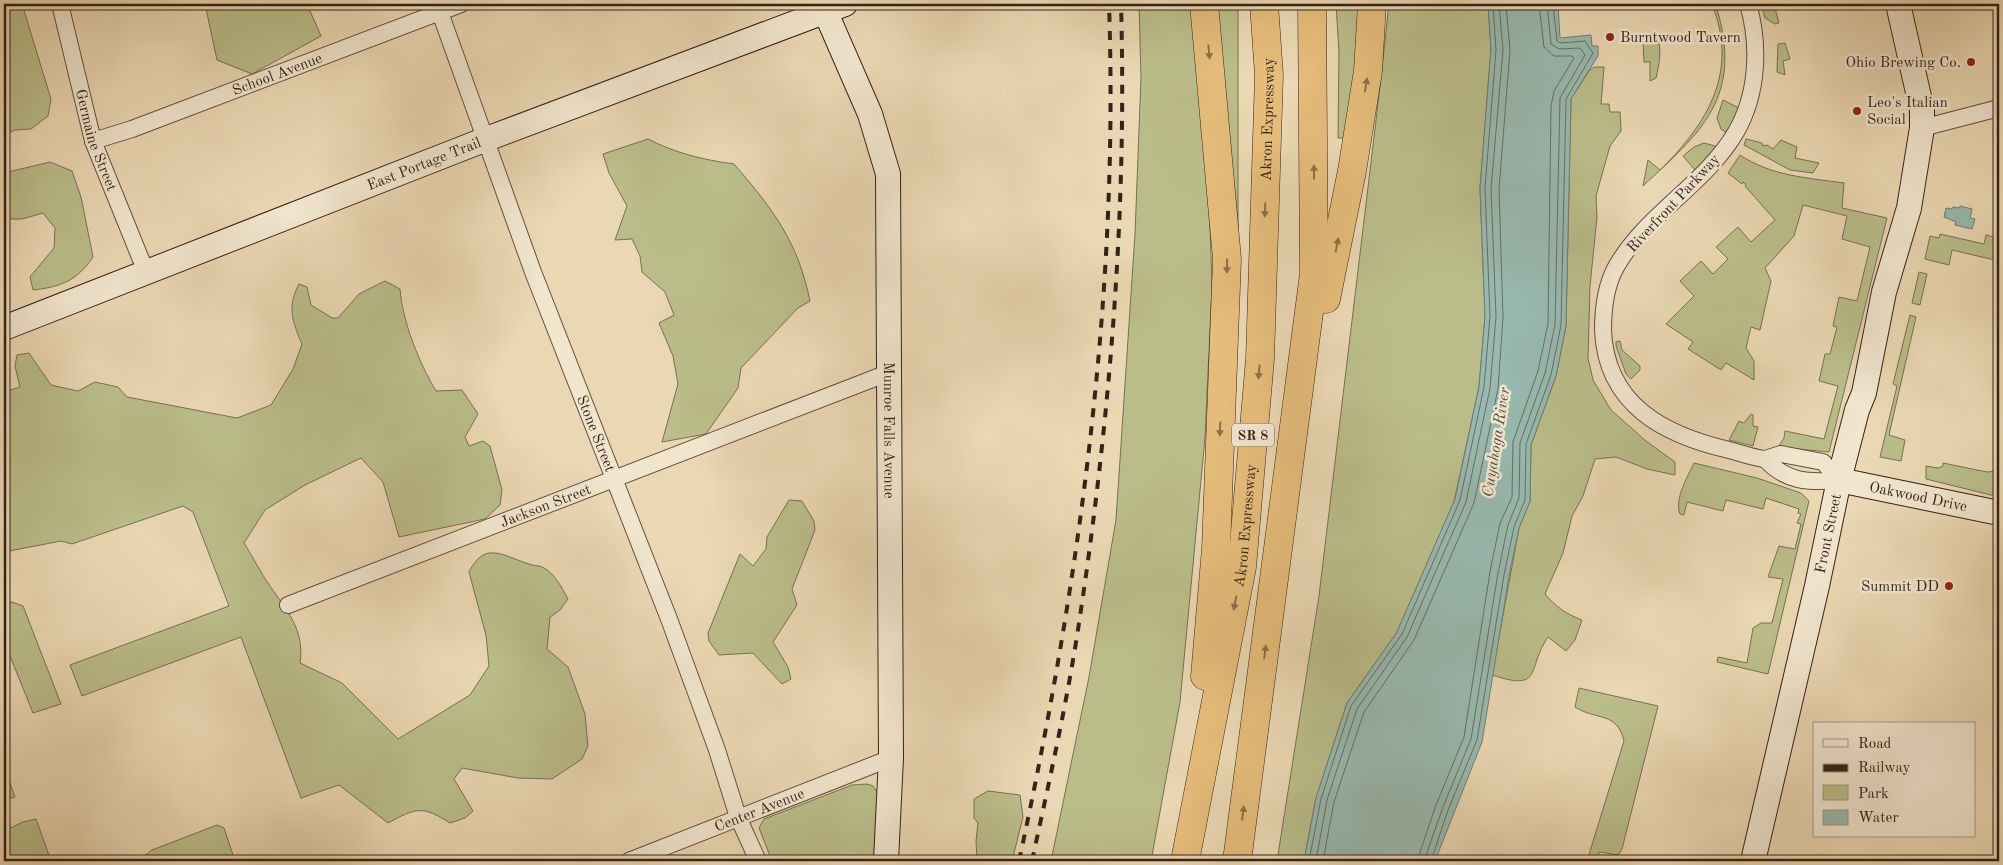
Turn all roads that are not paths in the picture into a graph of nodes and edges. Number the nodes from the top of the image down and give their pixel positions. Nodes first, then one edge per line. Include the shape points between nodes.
1 (60, 4) edge
2 (461, 4) edge
3 (1204, 4) edge
4 (1264, 4) edge
5 (1312, 4) edge
6 (1372, 4) edge
7 (1748, 4) edge
8 (1898, 4) edge
9 (831, 6) edge
10 (438, 8) edge
11 (1999, 108) edge
12 (1922, 128) junction
13 (484, 140) junction
14 (93, 141) junction
15 (146, 272) junction
16 (4, 328) edge
17 (888, 373) junction
18 (1765, 459) junction
19 (614, 478) junction
20 (1839, 480) junction
21 (1999, 513) edge
22 (1280, 533) junction
23 (288, 605) dead end
24 (891, 758) junction
25 (738, 816) junction
26 (1194, 817) junction
27 (628, 861) edge
28 (758, 861) edge
29 (886, 861) edge
30 (1186, 861) edge
31 (1236, 861) edge
32 (1753, 861) edge

1 - 14 street, Germaine Street
2 - 10 street, School Avenue
3 -> 26 highway via 1227,260 1216,549
4 -> 26 highway, Akron Expressway / SR 8 via 1270,75 1260,350 1244,547
22 -> 5 highway, SR 8 via 1314,274
22 -> 6 highway via 1352,171 1368,71
7 - 18 street, Riverfront Parkway via 1756,51 1748,103 1736,131 1715,162 1642,232 1615,268 1605,305 1604,339 1612,369 1624,392 1652,420 1690,440
8 - 12 street, Front Street via 1922,110
9 - 13 street, East Portage Trail
9 - 17 street, Munroe Falls Avenue via 888,174
10 - 13 street, Stone Street
10 - 14 street, School Avenue via 132,129
11 - 12 street
12 - 20 street, Front Street via 1909,208 1884,292 1864,394
13 - 15 street, East Portage Trail
13 - 19 street, Stone Street
14 - 15 street, Germaine Street
15 - 16 street, East Portage Trail
17 - 19 street, Jackson Street
17 - 24 street, Munroe Falls Avenue
18 - 20 street, Riverfront Parkway via 1776,472 1812,483
18 - 20 street, Riverfront Parkway via 1781,454 1823,462
19 - 23 street, Jackson Street
19 - 25 street, Stone Street via 717,750
20 - 21 street, Oakwood Drive
20 - 32 street, Front Street
31 -> 22 highway, SR 8
24 - 25 street, Center Avenue
24 - 29 street, Munroe Falls Avenue
25 - 27 street, Center Avenue
25 - 28 street, Stone Street
26 - 30 highway, Akron Expressway / SR 8

